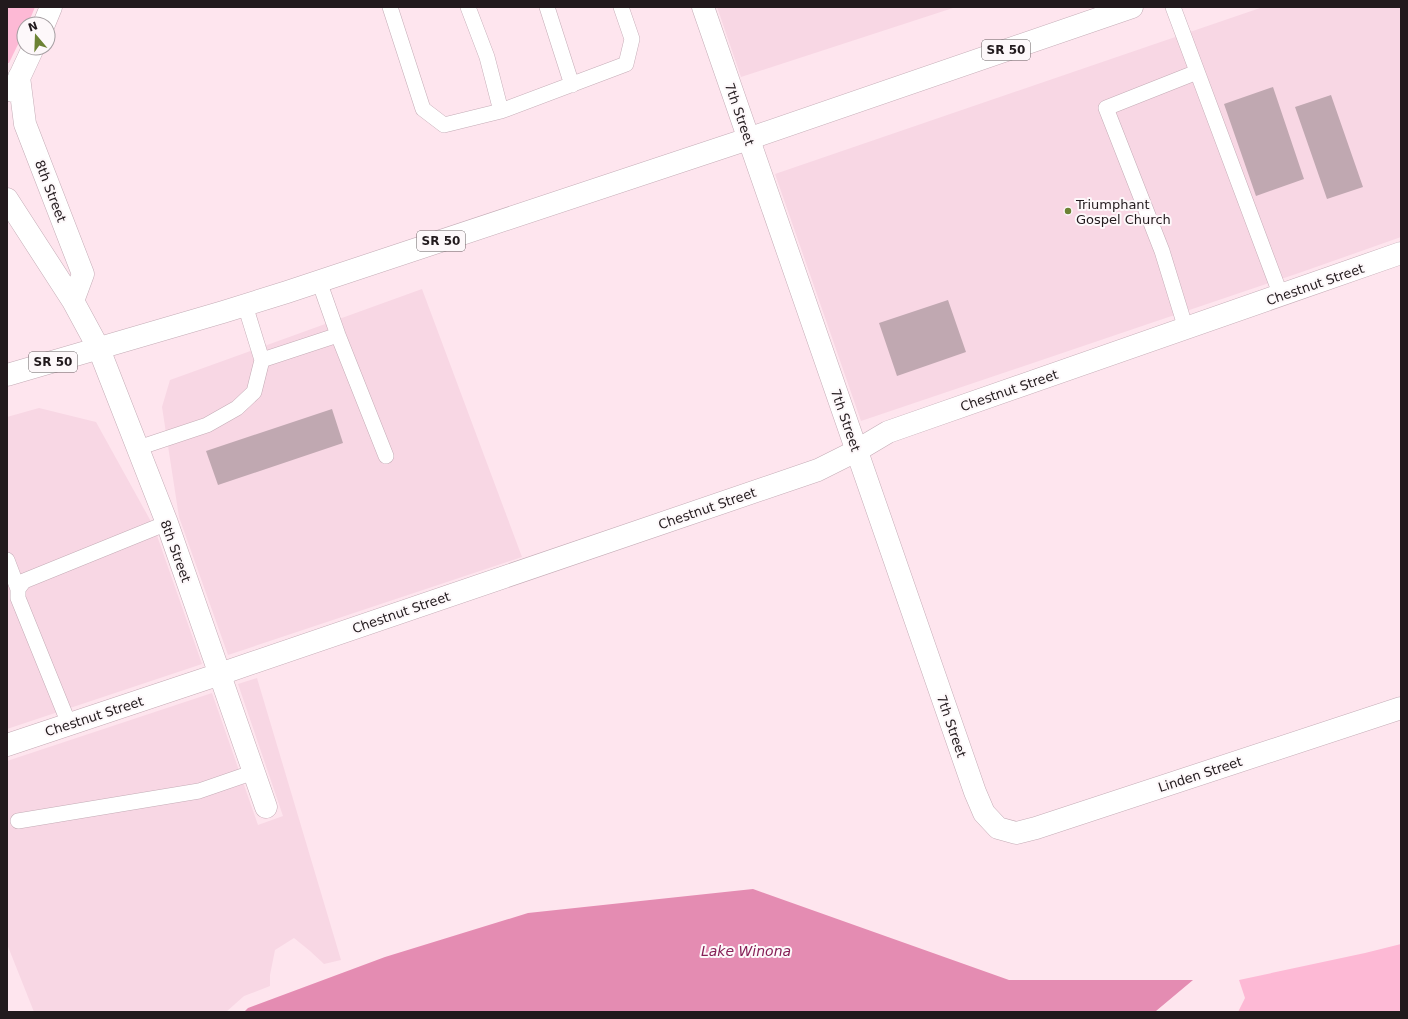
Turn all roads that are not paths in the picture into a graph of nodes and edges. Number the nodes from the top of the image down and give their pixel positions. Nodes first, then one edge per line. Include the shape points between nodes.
1 (390, 7) edge
2 (468, 7) edge
3 (547, 7) edge
4 (621, 7) edge
5 (703, 7) edge
6 (1132, 7) edge
7 (1173, 7) edge
8 (29, 56) edge
9 (1197, 72) junction
10 (19, 77) junction
11 (572, 85) junction
12 (7, 105) edge
13 (501, 111) junction
14 (748, 139) junction
15 (7, 199) edge
16 (1401, 253) edge
17 (319, 281) junction
18 (1281, 296) junction
19 (73, 302) junction
20 (245, 305) junction
21 (1186, 329) junction
22 (338, 335) junction
23 (98, 349) junction
24 (262, 360) junction
25 (7, 375) edge
26 (138, 448) junction
27 (856, 451) junction
28 (386, 456) dead end
29 (167, 523) junction
30 (7, 560) edge
31 (18, 589) junction
32 (220, 674) junction
33 (1401, 708) edge
34 (69, 724) junction
35 (7, 745) edge
36 (254, 772) junction
37 (266, 807) dead end
38 (18, 821) dead end
39 (998, 828) joint

1 - 13 lane via 423,109 444,125
2 - 13 lane via 487,57
3 - 11 lane
4 - 11 lane via 632,39 626,64
5 - 14 main road, 7th Street
6 - 14 main road, SR 50
7 - 9 lane
8 - 10 main road
9 - 18 lane
9 - 21 lane via 1106,108 1162,251
10 - 12 main road
10 - 19 main road, 8th Street via 25,124 84,274
11 - 13 lane
14 - 17 main road, SR 50
14 - 27 main road, 7th Street
15 - 19 main road, 8th Street
16 - 18 main road, Chestnut Street
17 - 20 main road, SR 50
17 - 22 lane
18 - 21 main road, Chestnut Street
19 - 23 main road, 8th Street
20 - 23 main road, SR 50
20 - 24 lane
21 - 27 main road, Chestnut Street via 888,432
22 - 24 lane
22 - 28 lane
23 - 25 main road, SR 50
23 - 26 main road, 8th Street
24 - 26 lane via 254,392 237,408 207,425
26 - 29 main road, 8th Street
27 - 32 main road, Chestnut Street via 818,470
27 - 39 main road, 7th Street via 975,792 984,813
29 - 31 lane via 24,581
29 - 32 main road, 8th Street
30 - 31 lane
31 - 34 lane via 18,598
32 - 34 main road, Chestnut Street
32 - 36 main road, 8th Street
33 - 39 main road, Linden Street via 1036,828 1016,833
34 - 35 main road, Chestnut Street
36 - 37 main road, 8th Street
36 - 38 lane via 199,790

